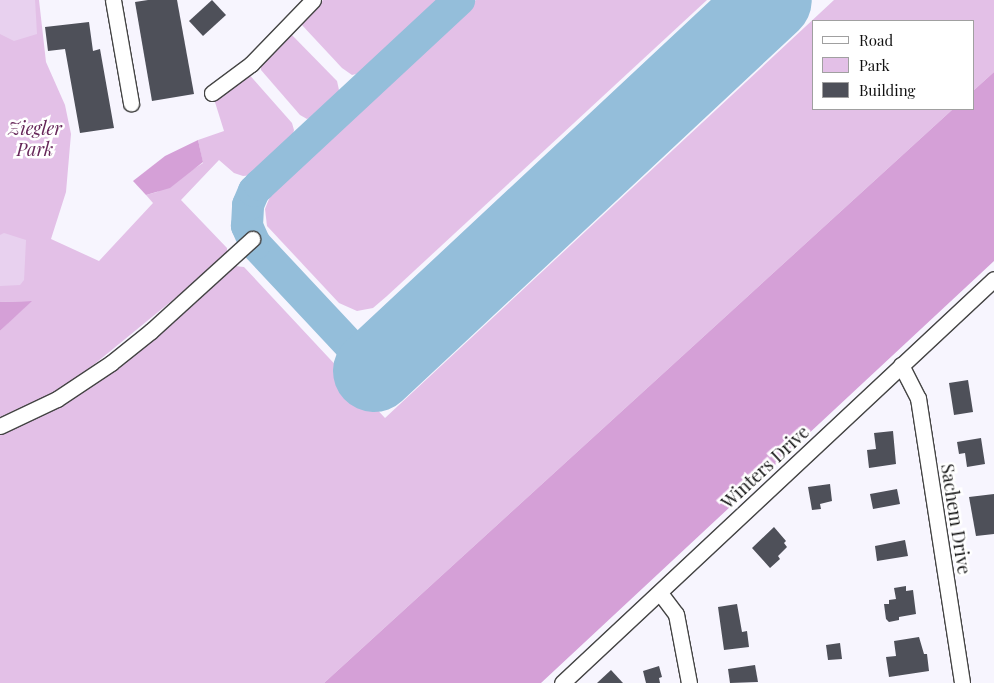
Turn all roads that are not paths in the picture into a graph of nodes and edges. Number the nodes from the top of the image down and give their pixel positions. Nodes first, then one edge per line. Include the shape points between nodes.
1 (113, 0) edge
2 (313, 0) edge
3 (212, 93) dead end
4 (131, 103) dead end
5 (252, 239) dead end
6 (994, 278) edge
7 (901, 365) junction
8 (0, 426) edge
9 (660, 593) junction
10 (562, 683) edge
11 (689, 683) edge
12 (962, 683) edge

1 - 4 street
2 - 3 street via 251,64
5 - 8 street via 111,363 57,399
6 - 7 street, Winters Drive
7 - 9 street, Winters Drive
7 - 12 street, Sachem Drive via 918,398
9 - 10 street, Winters Drive
9 - 11 street via 680,625

